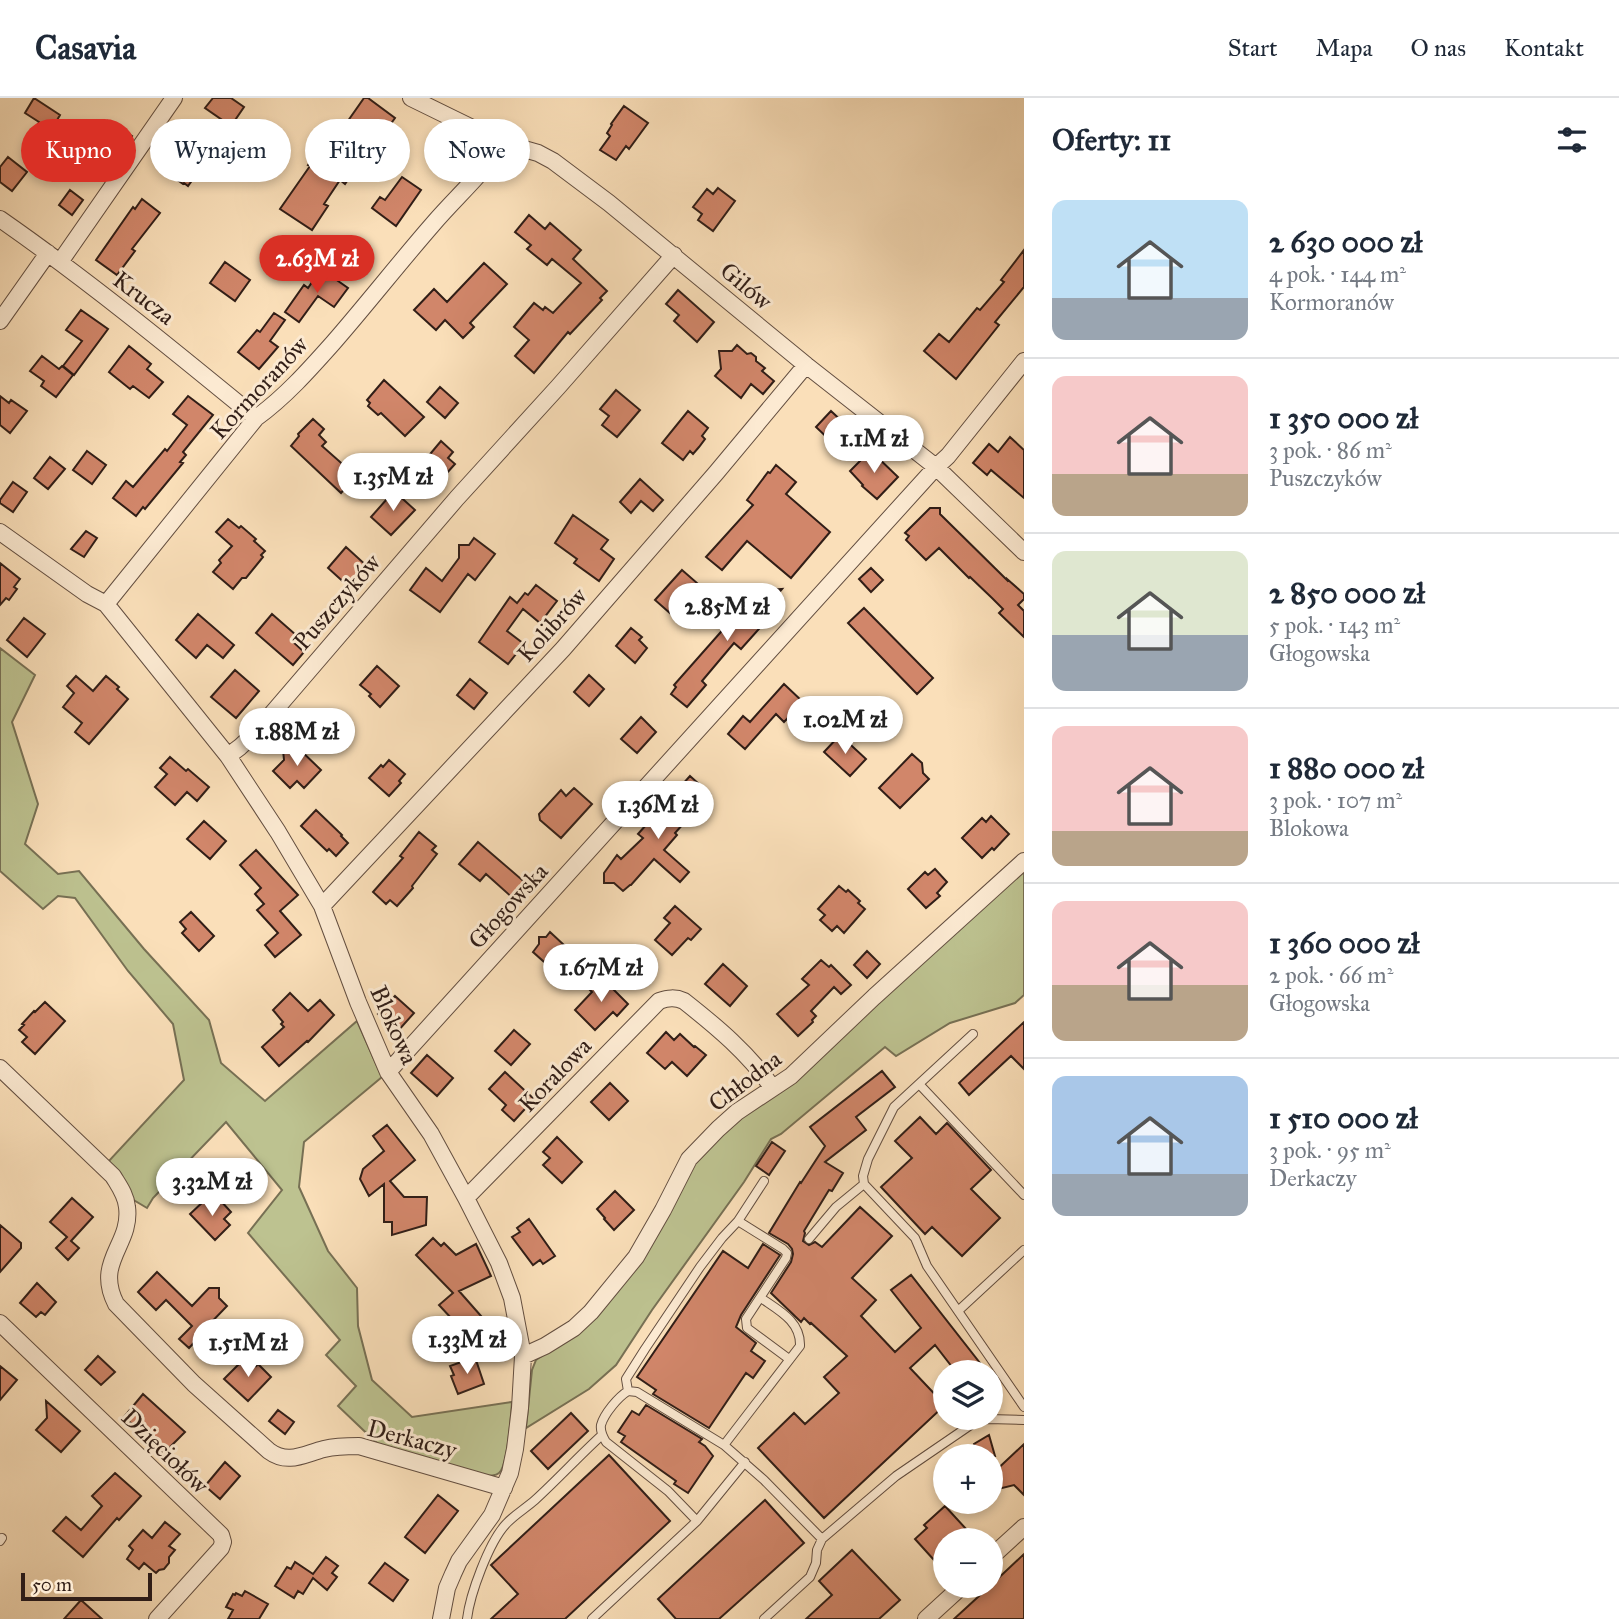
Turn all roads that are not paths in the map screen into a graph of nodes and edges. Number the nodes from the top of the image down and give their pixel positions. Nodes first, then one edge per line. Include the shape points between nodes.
1 (174, 98) edge
2 (411, 98) edge
3 (453, 119) edge
4 (530, 151) edge
5 (471, 182) edge
6 (0, 219) edge
7 (674, 255) junction
8 (54, 257) junction
9 (0, 321) edge
10 (1024, 361) edge
11 (806, 365) junction
12 (257, 418) junction
13 (936, 467) junction
14 (0, 532) edge
15 (1024, 552) edge
16 (106, 604) junction
17 (228, 756) junction
18 (1024, 861) edge
19 (322, 906) junction
20 (973, 1034) dead end
21 (0, 1068) edge
22 (388, 1072) junction
23 (919, 1084) junction
24 (772, 1087) junction
25 (764, 1181) dead end
26 (864, 1184) junction
27 (1024, 1195) edge
28 (466, 1198) junction
29 (738, 1221) junction
30 (809, 1239) dead end
31 (1024, 1250) edge
32 (761, 1298) junction
33 (958, 1311) junction
34 (0, 1323) edge
35 (523, 1356) junction
36 (789, 1359) junction
37 (628, 1391) junction
38 (1024, 1407) edge
39 (1024, 1420) edge
40 (602, 1435) junction
41 (724, 1445) junction
42 (745, 1462) junction
43 (504, 1488) junction
44 (697, 1521) junction
45 (1024, 1527) edge
46 (822, 1539) junction
47 (1003, 1546) edge
48 (949, 1598) edge
49 (157, 1619) edge
50 (441, 1619) edge
51 (467, 1619) edge
52 (592, 1619) edge
53 (764, 1619) edge
54 (926, 1619) edge

1 - 8 street
2 - 3 street, Gilów
4 - 7 street, Gilów via 553,161
5 - 12 street, Kormoranów via 306,373
6 - 8 street, Krucza
7 - 11 street, Gilów
7 - 17 street, Puszczyków via 257,730
8 - 9 street
8 - 12 street, Krucza
10 - 13 street, Głogowska
11 - 13 street, Gilów
11 - 19 street, Kolibrów via 563,649
12 - 16 street, Kormoranów
13 - 15 street, Gilów
13 - 22 street, Głogowska
14 - 16 street, Blokowa
16 - 17 street, Blokowa
17 - 19 street, Blokowa
18 - 24 street, Chłodna via 791,1076
19 - 22 street, Blokowa
20 - 23 lane
21 - 43 street, Derkaczy via 113,1176 124,1192 127,1219 108,1279 116,1304 194,1384 269,1451 289,1458 326,1448 359,1446
22 - 28 street, Blokowa via 431,1134
23 - 26 lane via 894,1107 868,1159
23 - 27 lane
24 - 28 street, Koralowa via 721,1031 684,1001 659,1001
24 - 35 street, Chłodna via 737,1112 689,1159 636,1257 591,1312 574,1328
25 - 29 lane
26 - 30 lane via 836,1207
26 - 33 lane via 915,1238 927,1266
28 - 35 street, Blokowa via 512,1298
29 - 32 lane via 787,1253
29 - 37 lane via 707,1257 645,1349 626,1379
31 - 33 lane
32 - 36 lane via 787,1316 799,1334 800,1346
32 - 36 lane via 746,1319 747,1328
33 - 38 lane
34 - 49 street, Dzięciołów via 221,1535 221,1548
35 - 43 street, Blokowa via 515,1449
36 - 41 lane
37 - 40 lane via 602,1422
37 - 41 lane via 638,1392
39 - 46 lane via 975,1422 896,1476
40 - 44 lane
40 - 51 lane via 505,1524 484,1563
41 - 42 lane
42 - 44 lane
42 - 46 lane
43 - 50 street, Blokowa via 492,1516 459,1561
44 - 52 lane
45 - 47 street
46 - 53 lane via 810,1577
48 - 54 street

